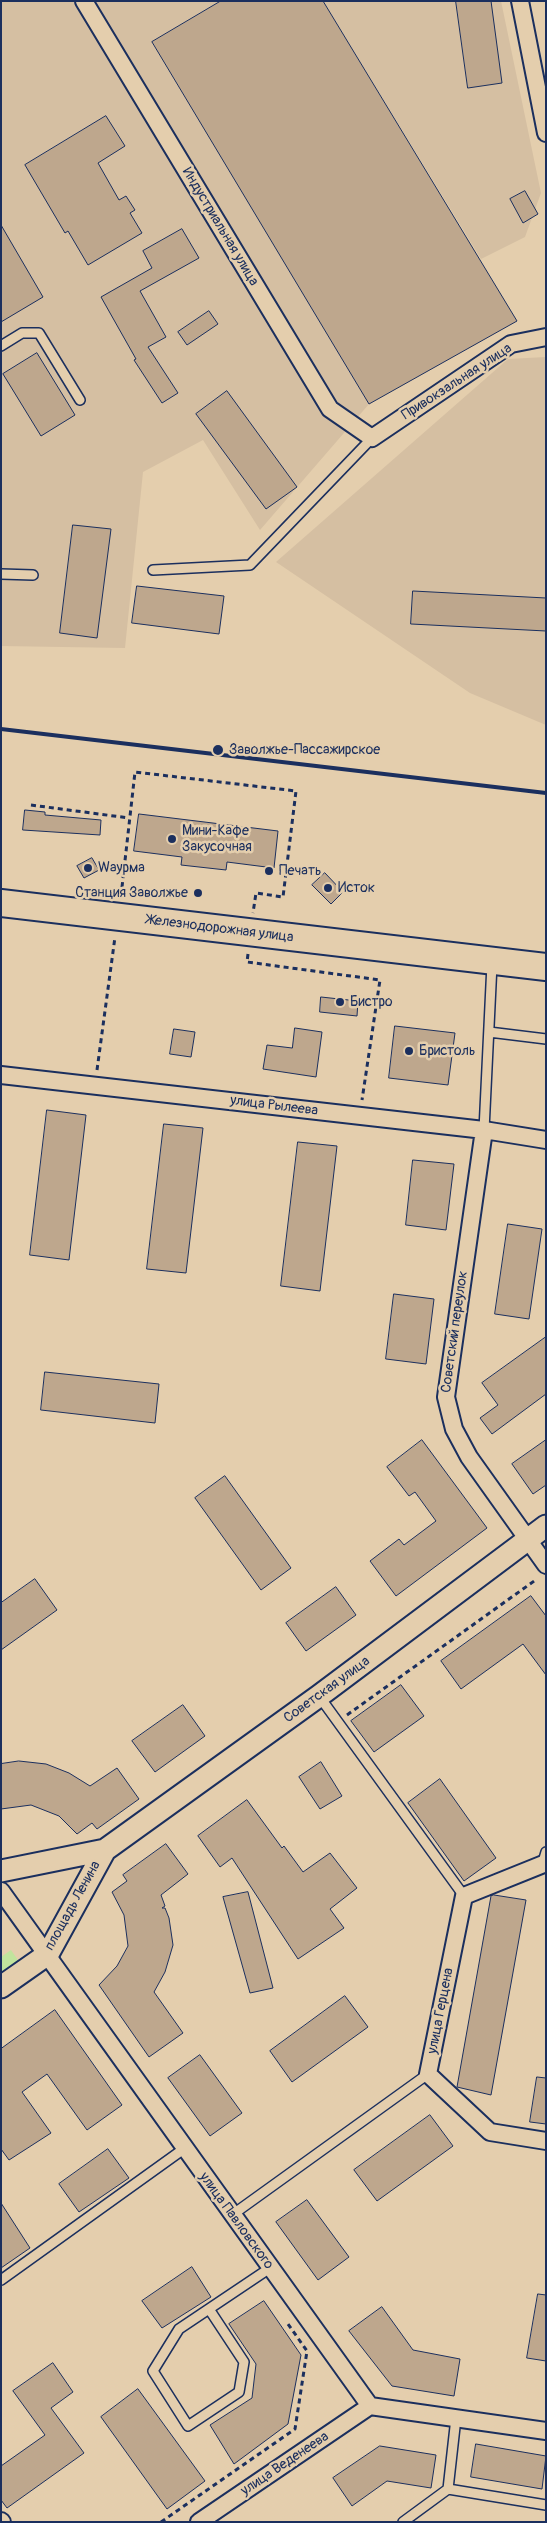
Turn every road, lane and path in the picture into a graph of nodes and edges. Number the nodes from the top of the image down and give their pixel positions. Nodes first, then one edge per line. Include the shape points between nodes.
1 (84, 1) edge
2 (520, 1) edge
3 (546, 133) edge
4 (546, 338) edge
5 (1, 346) edge
6 (80, 400) dead end
7 (372, 438) junction
8 (153, 570) dead end
9 (1, 574) edge
10 (33, 575) dead end
11 (31, 805) dead end
12 (129, 818) dead end
13 (1, 903) edge
14 (492, 961) junction
15 (546, 967) edge
16 (489, 1032) junction
17 (546, 1040) edge
18 (1, 1075) edge
19 (484, 1130) junction
20 (546, 1140) edge
21 (546, 1526) edge
22 (527, 1540) junction
23 (542, 1572) edge
24 (319, 1696) junction
25 (338, 1722) junction
26 (105, 1850) junction
27 (545, 1859) edge
28 (1, 1871) edge
29 (1, 1890) edge
30 (464, 1896) junction
31 (48, 1954) junction
32 (1, 1987) edge
33 (428, 2074) junction
34 (546, 2141) edge
35 (184, 2148) junction
36 (232, 2215) junction
37 (270, 2268) junction
38 (1, 2280) edge
39 (209, 2309) junction
40 (284, 2319) dead end
41 (370, 2406) junction
42 (456, 2418) junction
43 (546, 2430) edge
44 (448, 2490) junction
45 (546, 2505) edge
46 (161, 2522) edge
47 (200, 2522) edge
48 (403, 2522) edge

1 - 7 street, Индустриальная улица via 330,409
2 - 3 street
4 - 7 street, Привокзальная улица via 511,344
5 - 6 lane via 22,333 39,333
7 - 8 lane via 250,565
9 - 10 lane
11 - 12 path
13 - 14 main road, Железнодорожная улица
14 - 15 main road, Железнодорожная улица
14 - 16 lane
16 - 17 lane
16 - 19 lane
18 - 19 street, улица Рылеева
19 - 20 street, улица Рылеева
19 - 22 street, Советский переулок via 446,1397 454,1429 469,1457
21 - 22 street, Советская улица
22 - 23 street, Советский переулок
22 - 24 street, Советская улица
23 - 25 path
24 - 25 lane
24 - 26 street, Советская улица
25 - 30 lane
26 - 28 street, площадь Ленина
26 - 31 street, площадь Ленина
27 - 30 street
29 - 31 street, улица Павловского
30 - 33 street, улица Герцена
31 - 32 street, площадь Ленина
31 - 35 street, улица Павловского
33 - 34 street, улица Герцена via 490,2132
33 - 36 lane
35 - 36 street, улица Павловского
35 - 38 lane
36 - 37 street, улица Павловского
37 - 39 lane
37 - 41 street, улица Павловского
39 - 39 lane via 179,2329 153,2371 188,2426 239,2392 244,2362
40 - 46 path via 307,2352 295,2429
41 - 42 street
41 - 47 street, улица Веденеева
42 - 43 street
42 - 44 lane
44 - 45 lane
44 - 48 lane

